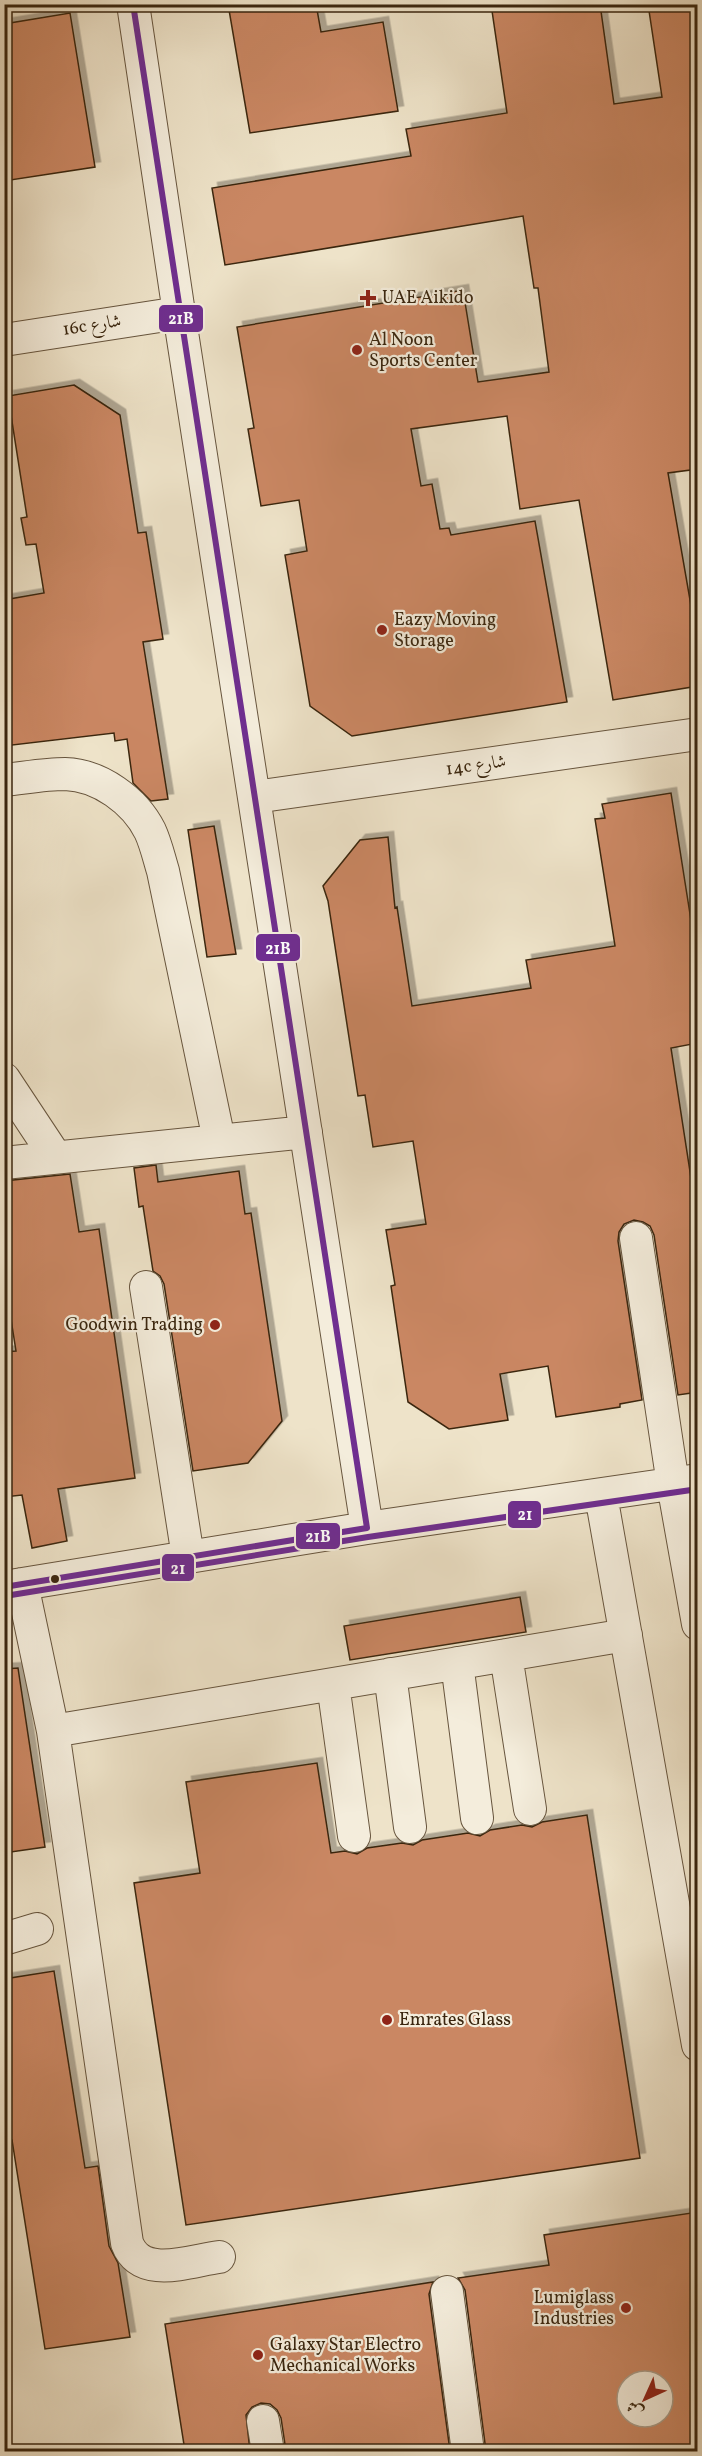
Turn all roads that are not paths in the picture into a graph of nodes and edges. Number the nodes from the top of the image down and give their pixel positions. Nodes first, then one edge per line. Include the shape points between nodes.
1 (133, 4) edge
2 (179, 314) junction
3 (4, 339) edge
4 (698, 734) edge
5 (4, 780) edge
6 (255, 797) junction
7 (4, 1080) edge
8 (306, 1132) junction
9 (219, 1140) junction
10 (56, 1156) junction
11 (4, 1163) edge
12 (636, 1238) dead end
13 (146, 1287) dead end
14 (685, 1482) edge
15 (601, 1495) junction
16 (367, 1528) junction
17 (188, 1557) junction
18 (13, 1586) edge
19 (698, 1624) edge
20 (626, 1635) junction
21 (506, 1655) junction
22 (457, 1663) junction
23 (390, 1674) junction
24 (333, 1684) junction
25 (53, 1731) junction
26 (530, 1809) dead end
27 (477, 1818) dead end
28 (410, 1827) dead end
29 (354, 1836) dead end
30 (37, 1929) dead end
31 (4, 1939) edge
32 (698, 2045) edge
33 (219, 2257) dead end
34 (447, 2292) dead end
35 (263, 2421) dead end
36 (268, 2451) edge
37 (468, 2451) edge

1 - 2 street
2 - 3 street, 16c شارع
2 - 6 street
4 - 6 street, 14c شارع
5 - 9 street via 66,774 86,778 123,798 150,831 163,871
6 - 8 street
7 - 10 street
8 - 9 street
8 - 16 street
9 - 10 street
10 - 11 street
12 - 14 street
13 - 17 street
14 - 15 street
14 - 19 street
15 - 16 street
15 - 20 street
16 - 17 street
17 - 18 street
18 - 25 street
20 - 21 street
20 - 32 street
21 - 22 street
21 - 26 street
22 - 23 street
22 - 27 street
23 - 24 street
23 - 28 street
24 - 25 street
24 - 29 street
25 - 33 street via 127,2243 137,2259 154,2266
30 - 31 street
34 - 37 street
35 - 36 street

